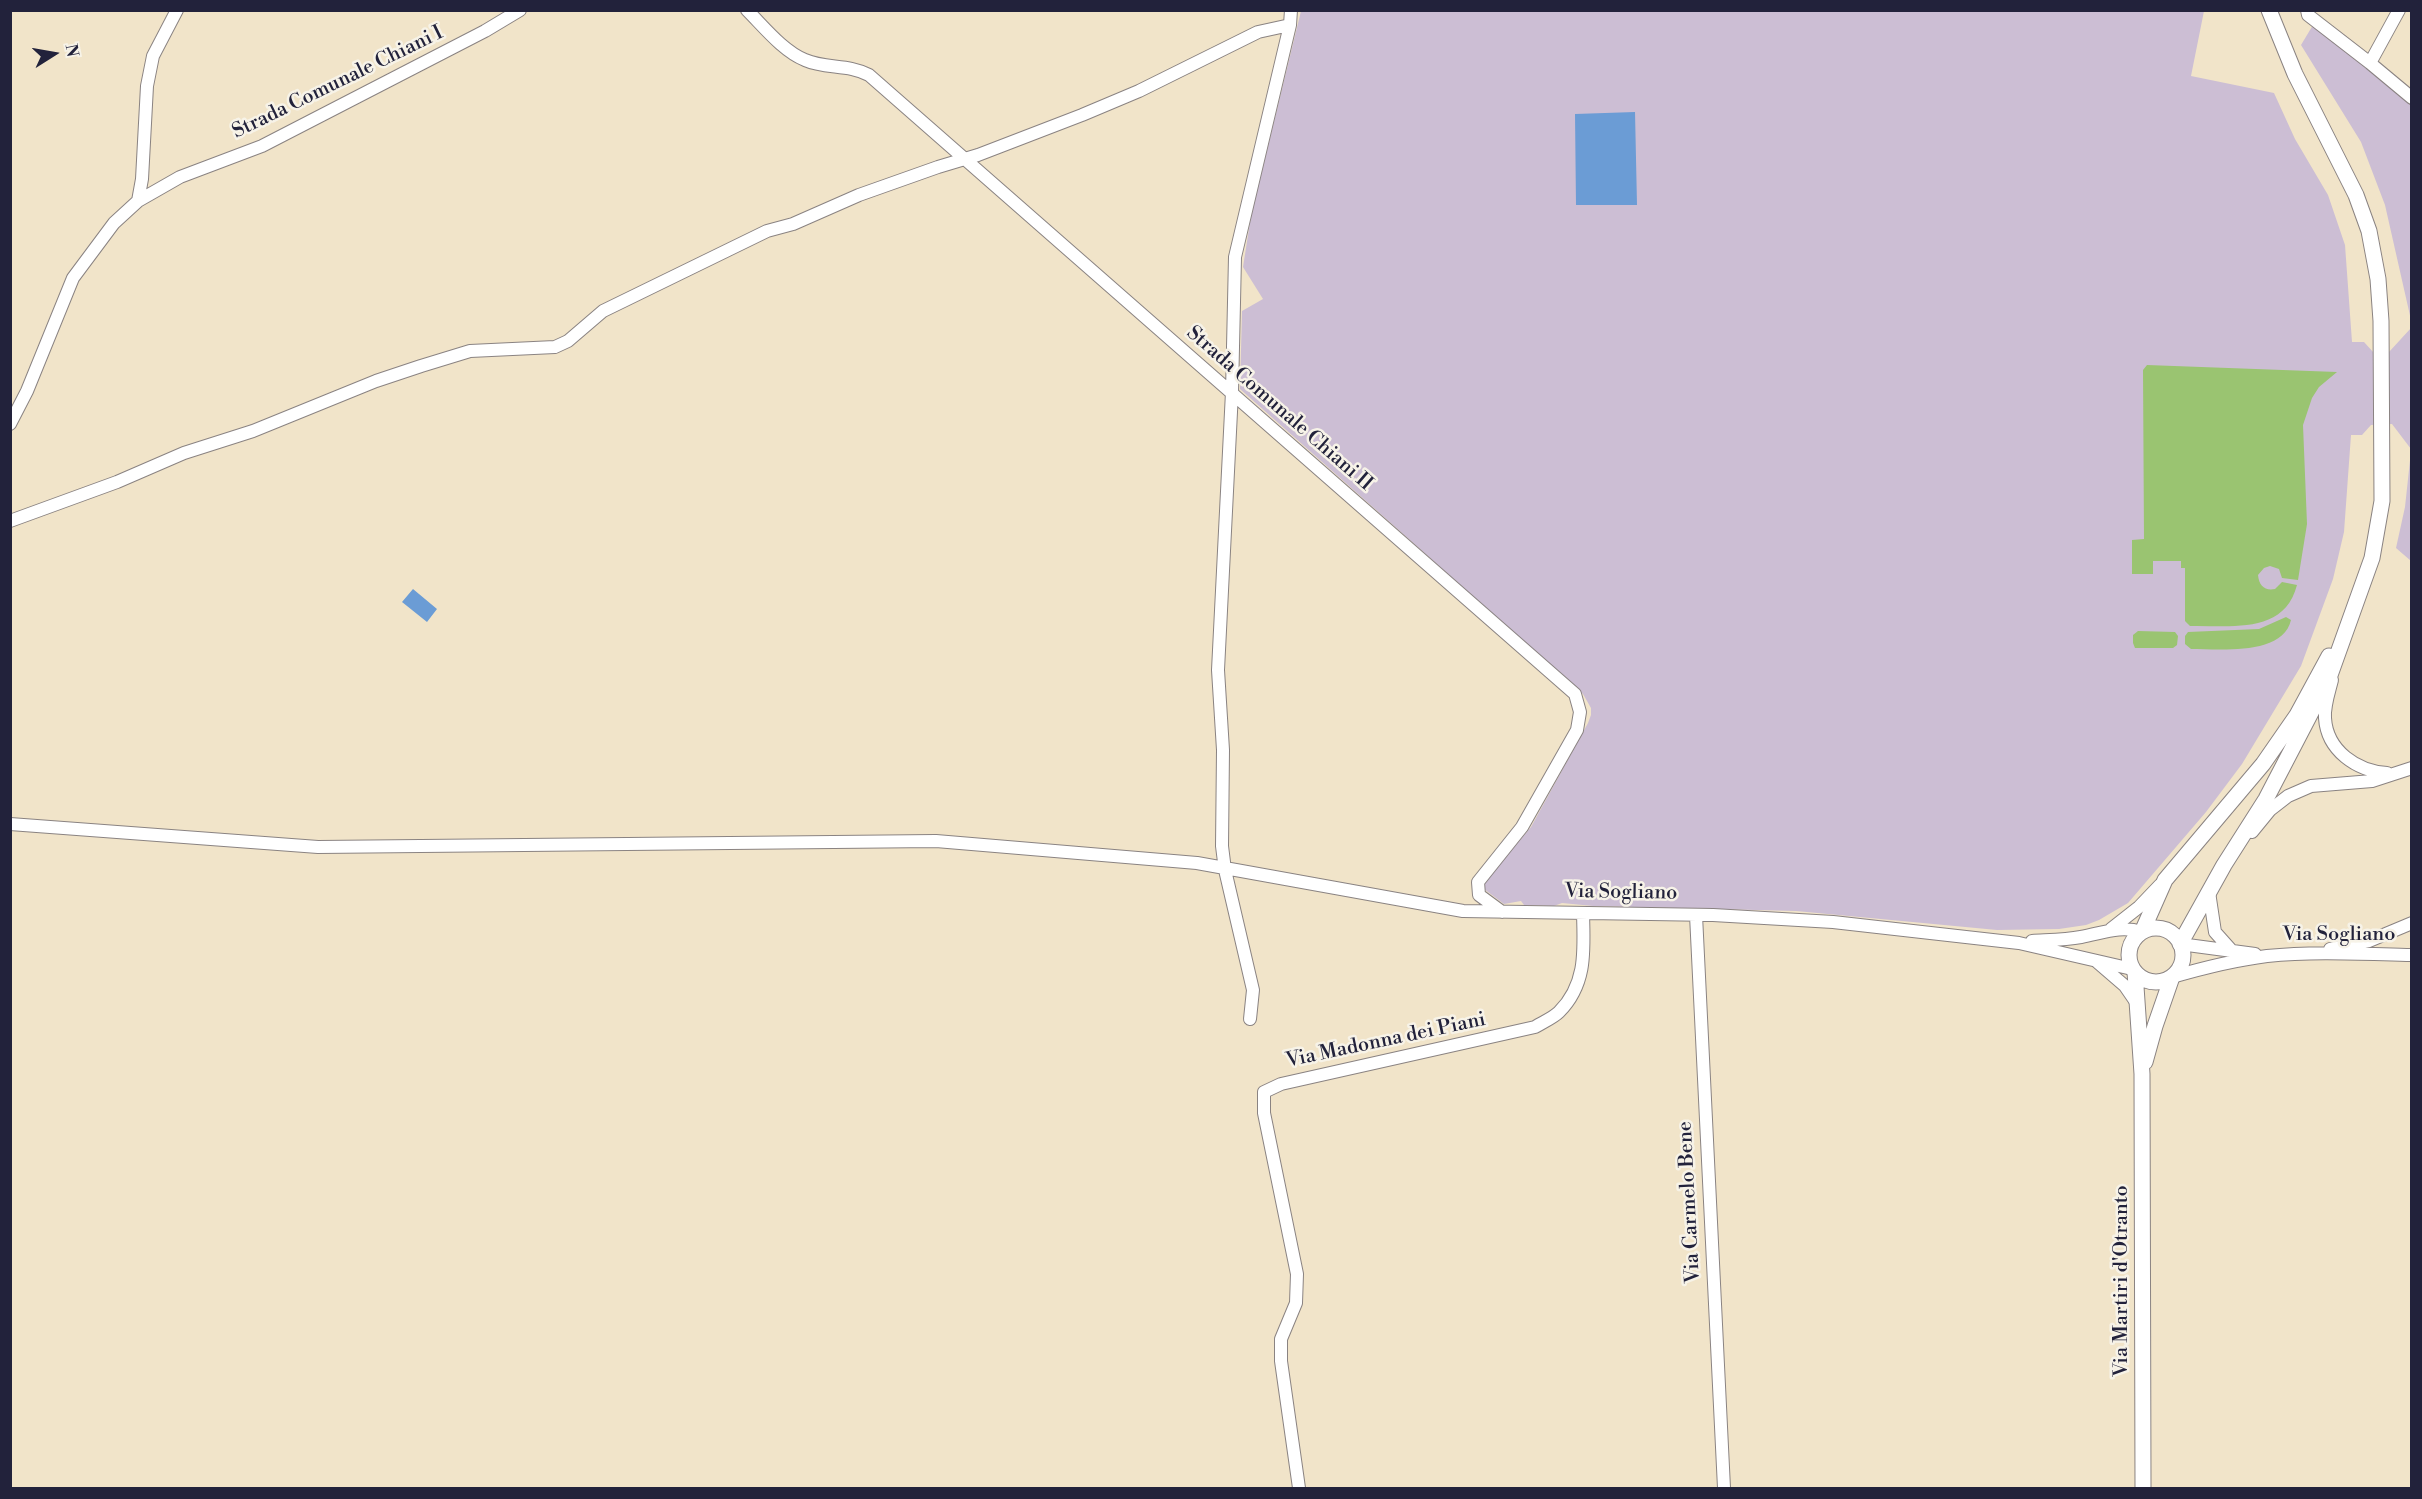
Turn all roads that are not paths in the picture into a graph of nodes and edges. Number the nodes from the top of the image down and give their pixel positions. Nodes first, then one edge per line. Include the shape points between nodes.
1 (177, 10) edge
2 (520, 10) edge
3 (747, 10) edge
4 (1291, 10) edge
5 (2269, 10) edge
6 (2307, 10) edge
7 (2399, 10) edge
8 (1290, 25) junction
9 (2370, 63) junction
10 (2412, 98) edge
11 (964, 159) junction
12 (138, 201) junction
13 (1232, 392) junction
14 (10, 424) edge
15 (10, 521) edge
16 (2347, 624) junction
17 (2340, 646) junction
18 (2412, 768) edge
19 (2394, 774) junction
20 (10, 824) edge
21 (2224, 865) junction
22 (1225, 870) junction
23 (2165, 880) junction
24 (2209, 892) junction
25 (1502, 912) junction
26 (1583, 914) junction
27 (1696, 915) junction
28 (2412, 923) edge
29 (2111, 929) junction
30 (2142, 932) junction
31 (2019, 943) junction
32 (2180, 944) junction
33 (2232, 951) junction
34 (2313, 954) junction
35 (2412, 955) edge
36 (2268, 956) junction
37 (2093, 959) junction
38 (2134, 970) junction
39 (2172, 976) junction
40 (2136, 1002) junction
41 (1250, 1019) dead end
42 (2142, 1074) junction
43 (1299, 1488) edge
44 (1724, 1488) edge
45 (2143, 1488) edge

1 - 12 street via 153,56
2 - 12 street, Strada Comunale Chiani I via 262,146 180,177
3 - 11 street, Strada Comunale Chiani II via 805,61 869,75
4 - 8 street
5 - 16 main road via 2295,74 2356,195 2369,231 2376,270 2381,321 2382,501 2372,558
6 - 9 street via 2308,15
7 - 9 street
8 - 11 street via 1258,32 1138,91
8 - 13 street via 1235,257
9 - 10 street
11 - 13 street, Strada Comunale Chiani II
11 - 15 street via 767,231 603,311 555,347 470,351 421,366
12 - 14 street, Strada Comunale Chiani I via 114,223 73,278
13 - 22 street via 1218,670
13 - 25 street, Strada Comunale Chiani II via 1575,694 1580,712 1577,730 1522,827 1478,882 1479,895
16 - 17 main road
16 - 23 main road via 2297,715 2263,764
17 - 19 street via 2325,718 2331,738 2354,765
17 - 21 main road via 2298,741
18 - 19 street
19 - 21 street via 2372,781 2311,786 2288,796 2270,810
20 - 22 street, Via Sogliano via 318,847 936,841 1197,864
21 - 24 main road
22 - 25 street, Via Sogliano via 1463,911
22 - 41 street via 1253,990
23 - 29 street
23 - 30 main road
24 - 32 main road
24 - 33 street via 2215,932
25 - 26 street, Via Sogliano
26 - 27 street, Via Sogliano
26 - 43 street, Via Madonna dei Piani via 1585,960 1575,991 1559,1012 1535,1027 1281,1084 1264,1092 1264,1113 1297,1274 1296,1303 1281,1339 1281,1350
27 - 31 street, Via Sogliano via 1833,922
27 - 44 street, Via Carmelo Bene
28 - 34 street via 2369,941
29 - 30 street, Via Sogliano
29 - 31 street, Via Sogliano via 2080,937
30 - 32 main road, Via Sogliano via 2168,932
30 - 38 main road via 2129,954
31 - 37 street, Via Sogliano
32 - 33 street, Via Sogliano
32 - 39 main road via 2182,962
33 - 36 street, Via Sogliano
34 - 35 street, Via Sogliano
34 - 36 street, Via Sogliano
36 - 39 street, Via Sogliano
37 - 38 street, Via Sogliano
37 - 40 street, Via Sogliano via 2125,986
38 - 39 main road, Via Sogliano via 2148,981
38 - 40 main road, Via Martiri d'Otranto
39 - 42 main road, Via Martiri d'Otranto
40 - 42 main road, Via Martiri d'Otranto
42 - 45 main road, Via Martiri d'Otranto

